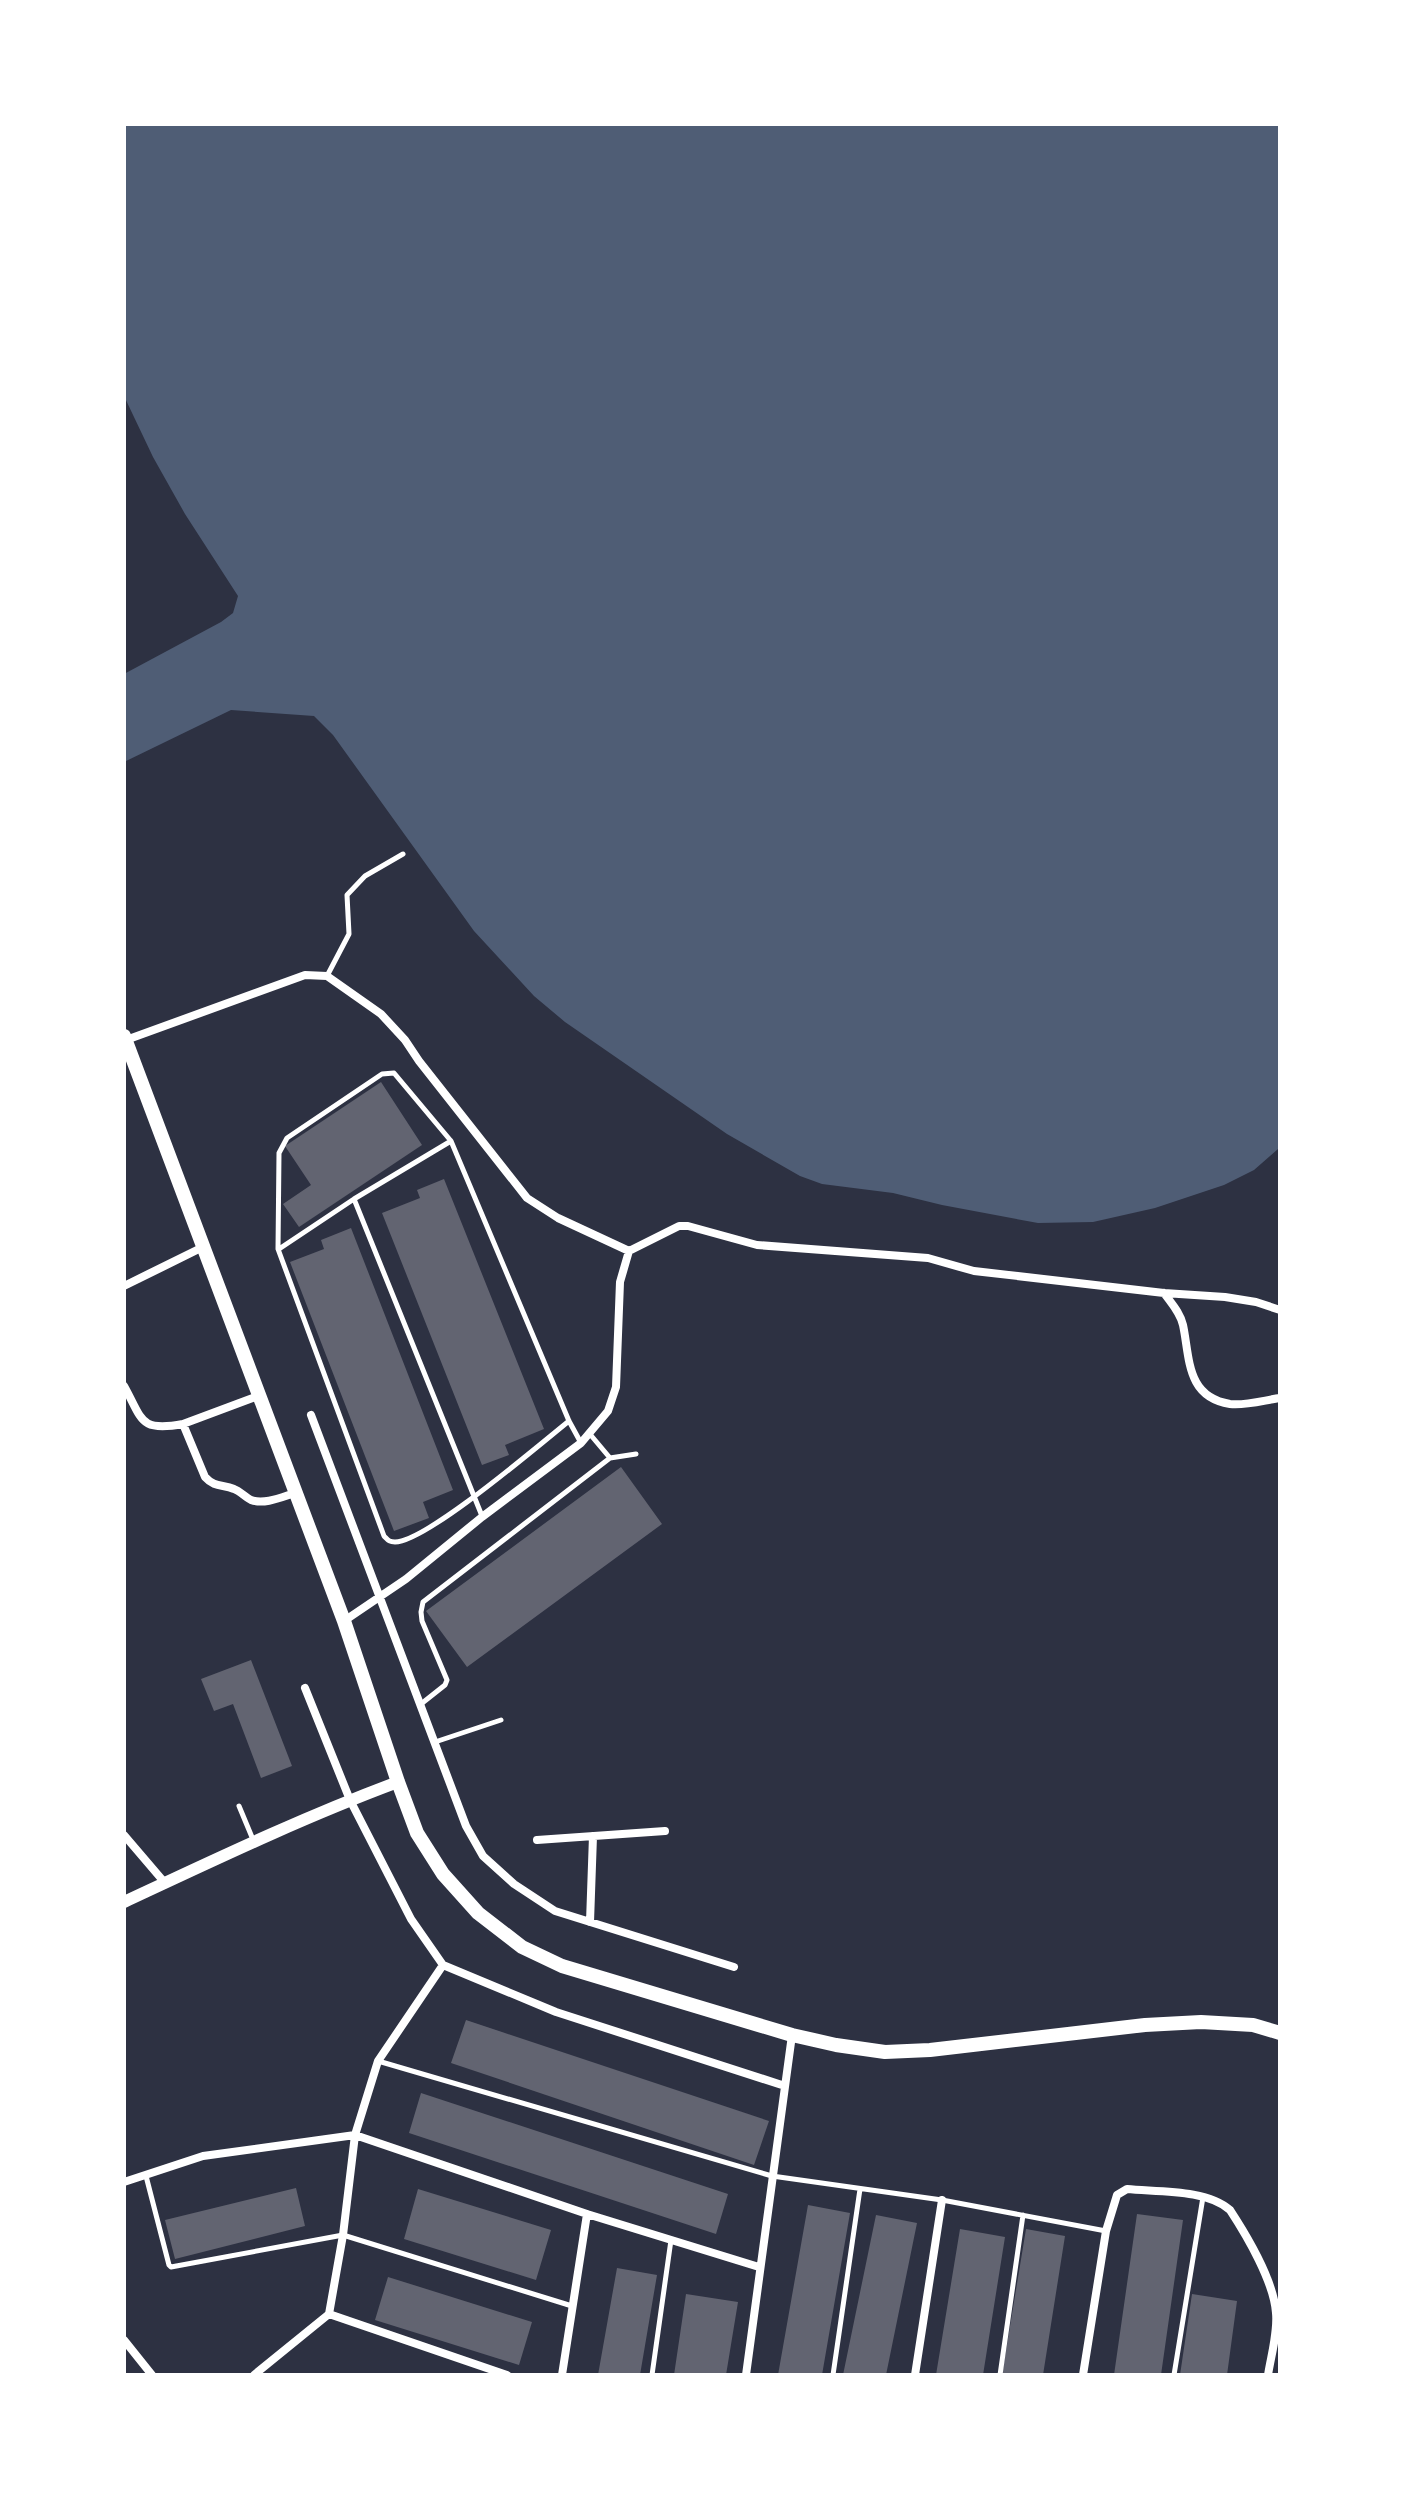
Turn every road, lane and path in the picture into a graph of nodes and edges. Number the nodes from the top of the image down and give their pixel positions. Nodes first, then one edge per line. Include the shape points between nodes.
1 (403, 854) dead end
2 (327, 976) junction
3 (126, 1044) edge
4 (451, 1141) junction
5 (354, 1199) junction
6 (203, 1247) junction
7 (278, 1249) junction
8 (629, 1251) junction
9 (124, 1286) edge
10 (1164, 1293) junction
11 (1280, 1310) edge
12 (124, 1386) edge
13 (258, 1396) junction
14 (1280, 1398) edge
15 (311, 1415) dead end
16 (569, 1421) junction
17 (183, 1424) junction
18 (589, 1433) junction
19 (581, 1443) junction
20 (636, 1454) dead end
21 (610, 1458) junction
22 (295, 1493) junction
23 (473, 1497) junction
24 (482, 1517) junction
25 (379, 1597) junction
26 (344, 1621) junction
27 (305, 1688) dead end
28 (421, 1704) junction
29 (501, 1720) dead end
30 (435, 1742) junction
31 (398, 1782) junction
32 (350, 1800) junction
33 (239, 1806) dead end
34 (665, 1831) dead end
35 (124, 1835) edge
36 (593, 1836) junction
37 (537, 1840) dead end
38 (254, 1842) junction
39 (165, 1883) junction
40 (124, 1902) edge
41 (590, 1922) junction
42 (443, 1965) junction
43 (734, 1967) dead end
44 (1280, 2033) edge
45 (792, 2035) junction
46 (378, 2061) junction
47 (785, 2086) junction
48 (355, 2135) junction
49 (146, 2176) junction
50 (772, 2176) junction
51 (124, 2182) edge
52 (860, 2189) junction
53 (1204, 2196) junction
54 (942, 2200) junction
55 (587, 2214) junction
56 (1023, 2215) junction
57 (1106, 2231) junction
58 (343, 2235) junction
59 (671, 2240) junction
60 (759, 2267) junction
61 (572, 2306) junction
62 (329, 2314) junction
63 (124, 2340) edge
64 (152, 2375) edge
65 (254, 2375) edge
66 (507, 2375) edge
67 (562, 2375) edge
68 (652, 2375) edge
69 (746, 2375) edge
70 (833, 2375) edge
71 (915, 2375) edge
72 (1000, 2375) edge
73 (1083, 2375) edge
74 (1174, 2375) edge
75 (1268, 2375) edge

1 - 2 lane via 365,876 347,895 349,934
2 - 3 street via 305,975
2 - 8 street via 381,1014 405,1040 527,1198
3 - 6 main road
4 - 5 lane
4 - 7 lane via 394,1073 382,1074 282,1144
4 - 16 lane
5 - 7 lane
5 - 23 lane
6 - 9 street
6 - 13 main road
7 - 23 lane via 384,1536 396,1542 428,1531
8 - 10 street via 688,1226 757,1245 918,1257 974,1271
8 - 18 street via 620,1282 613,1401
10 - 11 street via 1225,1297
10 - 14 street via 1182,1323 1188,1363 1199,1388 1232,1405
12 - 17 street via 146,1423
13 - 17 street
13 - 22 main road
15 - 25 street
16 - 19 lane
16 - 23 lane
17 - 22 street via 210,1482 260,1502
18 - 19 street
18 - 21 lane
19 - 24 street
20 - 21 lane
21 - 28 lane via 423,1602 422,1621 447,1680
22 - 26 main road
23 - 24 lane
24 - 25 street
25 - 26 street
25 - 28 street
26 - 31 main road
27 - 32 street
28 - 30 street
29 - 30 lane
30 - 41 street via 466,1826 483,1856 555,1911
31 - 32 street
31 - 45 main road via 417,1833 443,1874 478,1913 522,1947 598,1978
32 - 38 street
32 - 42 street via 411,1919
33 - 38 lane
34 - 36 street
35 - 39 street
36 - 37 street
36 - 41 street
38 - 39 street
39 - 40 street
41 - 43 street
42 - 46 street
42 - 47 street via 556,2012
44 - 45 main road via 1253,2025 1173,2023 885,2052
45 - 47 street
46 - 48 street
46 - 50 lane
47 - 50 street
48 - 49 street via 203,2156
48 - 55 street
48 - 58 street
49 - 51 street
49 - 58 lane via 171,2267
50 - 52 lane
50 - 60 street
52 - 54 lane
52 - 70 lane
53 - 57 street via 1121,2191
53 - 74 lane
53 - 75 street via 1230,2210 1274,2298 1277,2316
54 - 56 lane
54 - 71 street
55 - 59 street
55 - 61 street
56 - 57 lane
56 - 72 lane
57 - 73 street
58 - 61 lane
58 - 62 street
59 - 60 street
59 - 68 lane
60 - 69 street
61 - 67 street
62 - 65 street
62 - 66 street
63 - 64 street

